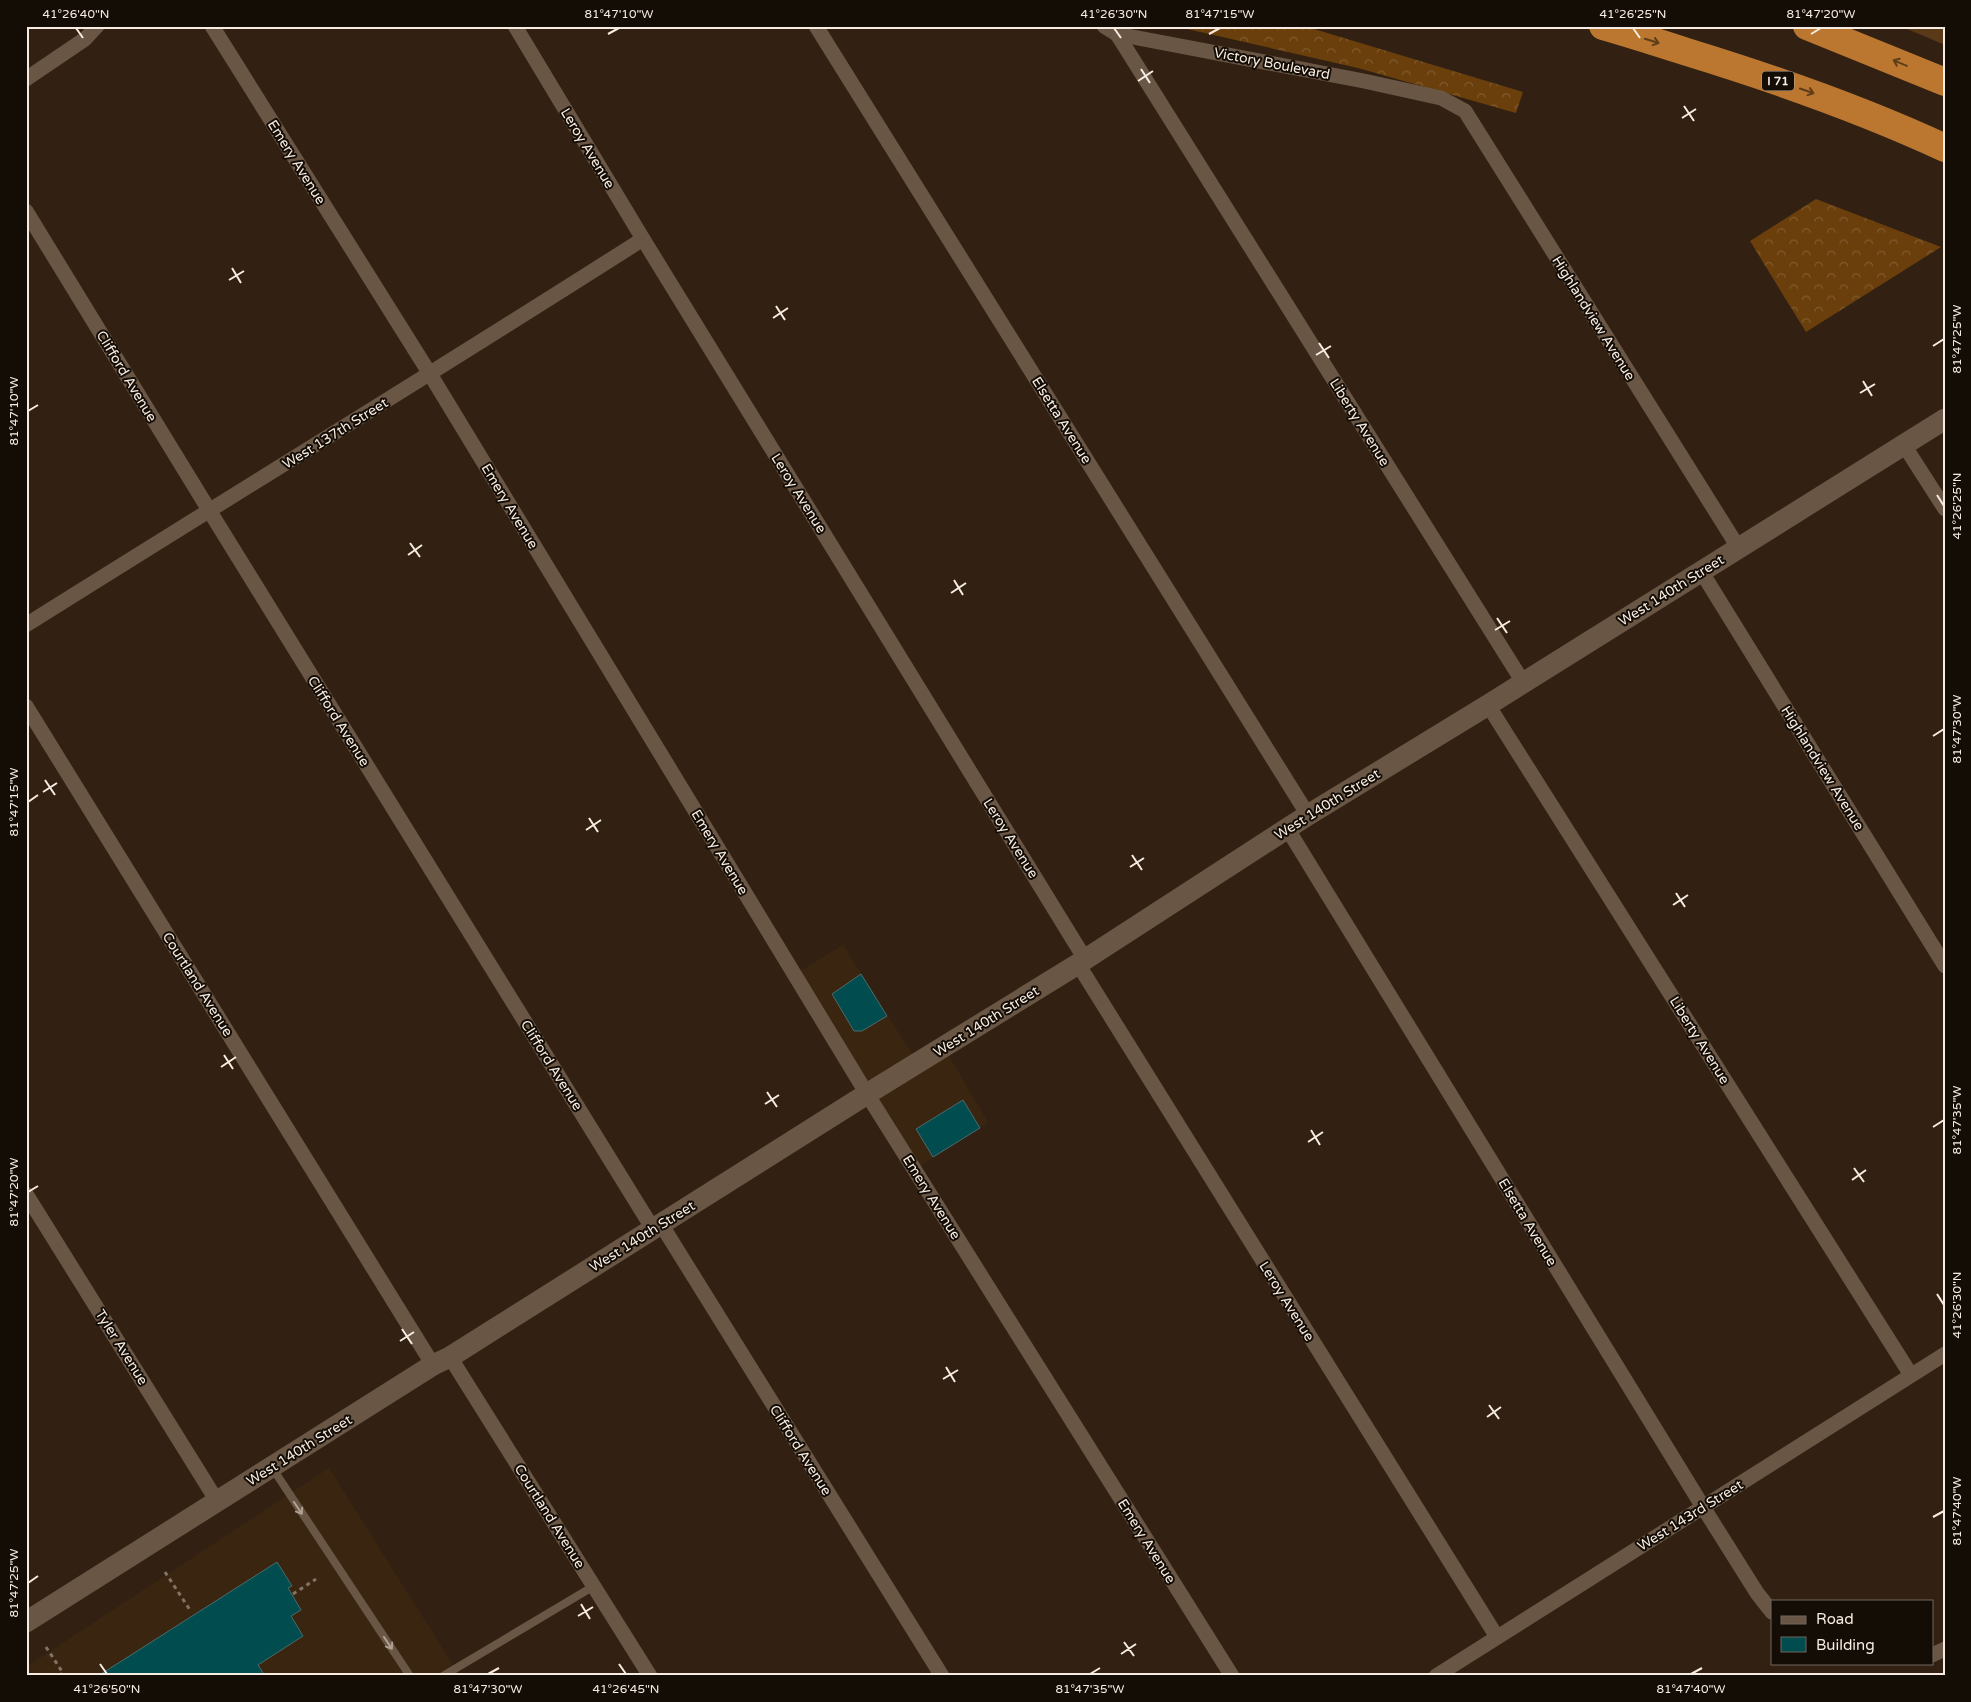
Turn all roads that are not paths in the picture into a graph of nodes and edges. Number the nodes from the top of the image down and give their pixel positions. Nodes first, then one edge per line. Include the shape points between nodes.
1 (97, 26) edge
2 (212, 26) edge
3 (515, 26) edge
4 (816, 26) edge
5 (1603, 26) edge
6 (1807, 26) edge
7 (1111, 30) edge
8 (26, 79) edge
9 (1945, 82) edge
10 (1441, 98) joint
11 (1945, 148) edge
12 (26, 211) edge
13 (643, 239) junction
14 (430, 374) junction
15 (1945, 419) edge
16 (1904, 445) junction
17 (1945, 509) edge
18 (208, 510) junction
19 (1738, 547) junction
20 (1701, 571) junction
21 (26, 625) edge
22 (1523, 682) junction
23 (1488, 705) junction
24 (26, 706) edge
25 (1308, 815) junction
26 (1287, 828) junction
27 (1082, 962) junction
28 (1945, 966) edge
29 (867, 1094) junction
30 (26, 1194) edge
31 (657, 1227) junction
32 (1945, 1354) edge
33 (442, 1361) junction
34 (1911, 1376) junction
35 (271, 1467) junction
36 (217, 1501) junction
37 (1702, 1507) junction
38 (594, 1586) junction
39 (1771, 1611) edge
40 (26, 1622) edge
41 (1497, 1637) junction
42 (410, 1676) edge
43 (443, 1676) edge
44 (650, 1676) edge
45 (942, 1676) edge
46 (1232, 1676) edge
47 (1436, 1676) edge

1 - 8 street via 85,39
2 - 14 street, Emery Avenue
3 - 13 street, Leroy Avenue
4 - 25 street, Elsetta Avenue
5 -> 11 highway, I 71 via 1742,68 1832,100
9 -> 6 highway
7 - 10 street, Victory Boulevard
7 - 22 street, Liberty Avenue
10 - 19 street, Highlandview Avenue via 1465,111
12 - 18 street, Clifford Avenue
13 - 14 street, West 137th Street
13 - 27 street, Leroy Avenue
14 - 18 street, West 137th Street
14 - 29 street, Emery Avenue
15 - 16 street, West 140th Street
16 - 17 street
16 - 19 street, West 140th Street
18 - 21 street, West 137th Street
18 - 31 street, Clifford Avenue
19 - 20 street, West 140th Street
20 - 22 street, West 140th Street
20 - 28 street, Highlandview Avenue
22 - 23 street, West 140th Street
23 - 25 street, West 140th Street
23 - 34 street, Liberty Avenue
24 - 33 street, Courtland Avenue
25 - 26 street, West 140th Street
26 - 27 street, West 140th Street
26 - 37 street, Elsetta Avenue
27 - 29 street, West 140th Street
27 - 41 street, Leroy Avenue
29 - 31 street, West 140th Street
29 - 46 street, Emery Avenue
30 - 36 street, Tyler Avenue
31 - 33 street, West 140th Street
31 - 45 street, Clifford Avenue
32 - 34 street, West 143rd Street
33 - 35 street, West 140th Street
33 - 38 street, Courtland Avenue
34 - 37 street, West 143rd Street
35 - 36 street, West 140th Street
35 -> 42 lane
36 - 40 street, West 140th Street
37 - 39 street, Elsetta Avenue
37 - 41 street, West 143rd Street
38 - 43 lane
38 - 44 street, Courtland Avenue
41 - 47 street, West 143rd Street

